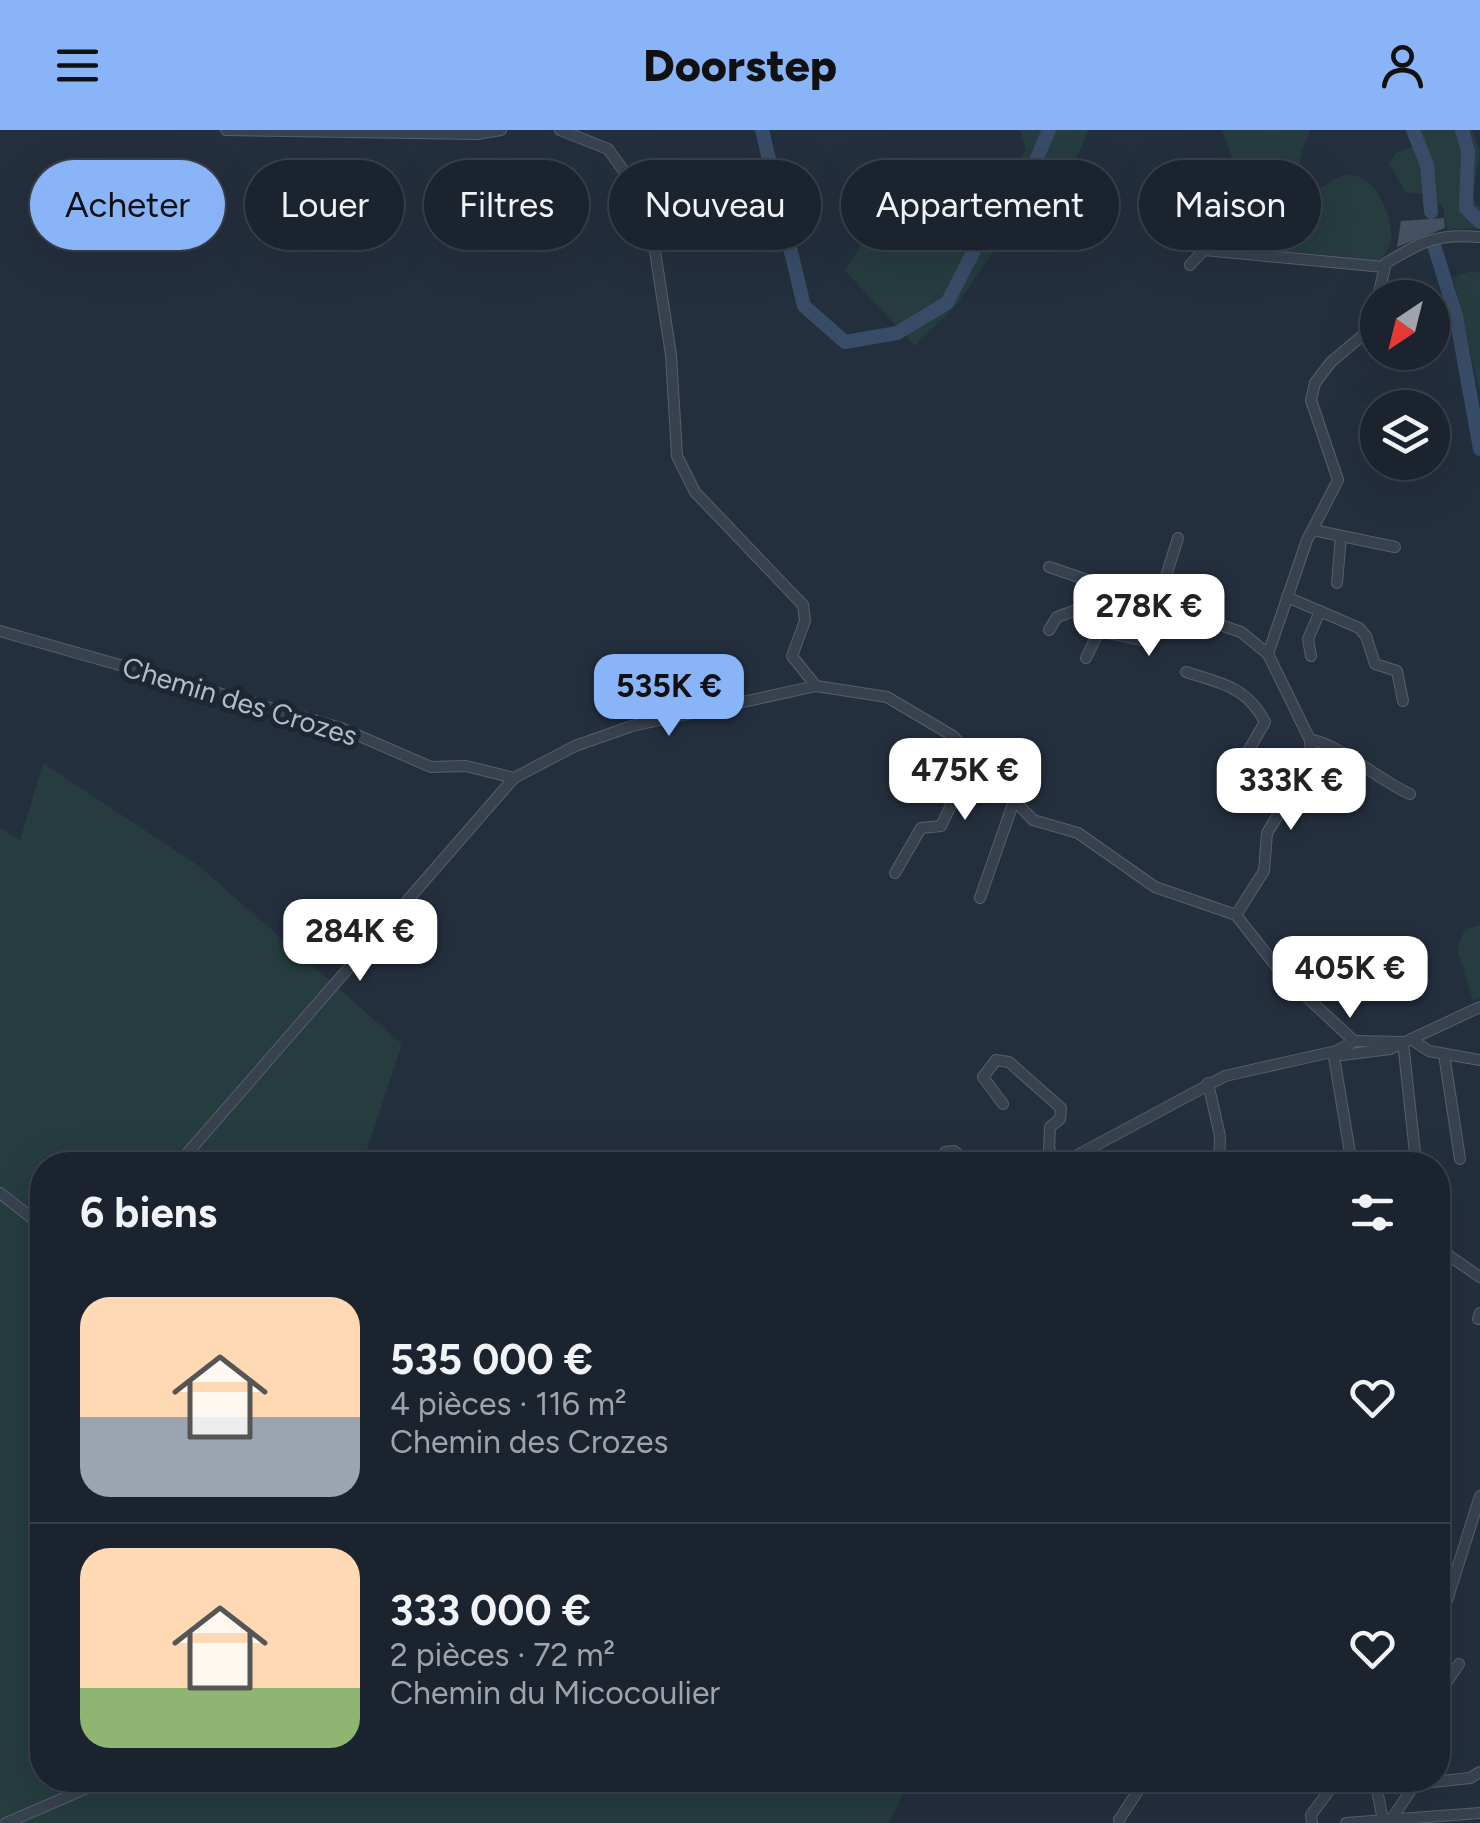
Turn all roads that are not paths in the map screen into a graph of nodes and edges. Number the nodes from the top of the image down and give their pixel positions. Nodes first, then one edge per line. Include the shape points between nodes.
1 (226, 130) edge
2 (501, 130) edge
3 (560, 130) edge
4 (1480, 237) edge
5 (1190, 265) dead end
6 (1384, 267) junction
7 (1312, 530) junction
8 (1341, 536) junction
9 (1178, 538) dead end
10 (1394, 546) dead end
11 (1049, 567) dead end
12 (1337, 582) dead end
13 (1092, 584) junction
14 (1286, 598) junction
15 (1156, 604) junction
16 (1320, 612) junction
17 (1049, 630) dead end
18 (0, 631) edge
19 (1268, 654) junction
20 (1311, 656) dead end
21 (1086, 658) dead end
22 (1186, 672) dead end
23 (816, 686) junction
24 (1403, 701) dead end
25 (956, 740) junction
26 (1310, 740) junction
27 (514, 778) junction
28 (1410, 794) dead end
29 (1014, 802) junction
30 (1286, 804) junction
31 (895, 872) dead end
32 (980, 898) dead end
33 (1236, 915) junction
34 (1480, 1006) edge
35 (1407, 1040) junction
36 (1356, 1046) junction
37 (1444, 1054) junction
38 (1334, 1056) junction
39 (1304, 1057) junction
40 (1480, 1060) edge
41 (1208, 1083) junction
42 (1003, 1104) dead end
43 (188, 1152) edge
44 (945, 1152) dead end
45 (955, 1152) edge
46 (1051, 1152) edge
47 (1083, 1152) edge
48 (1219, 1152) edge
49 (1350, 1152) edge
50 (1415, 1152) edge
51 (1460, 1159) dead end
52 (0, 1193) edge
53 (30, 1217) edge
54 (1450, 1256) edge
55 (1480, 1277) edge
56 (1480, 1496) edge
57 (1450, 1591) edge
58 (1459, 1664) dead end
59 (1450, 1677) edge
60 (1480, 1772) edge
61 (1450, 1780) edge
62 (78, 1792) edge
63 (1137, 1792) edge
64 (1327, 1792) edge
65 (1379, 1792) edge
66 (1409, 1792) edge
67 (1480, 1813) edge
68 (1387, 1820) junction
69 (1118, 1822) edge
70 (6, 1823) edge
71 (1312, 1823) edge
72 (1346, 1823) edge

1 - 2 street
3 - 23 street via 608,150 648,205 671,354 677,456 695,492 802,605 805,621 792,656
4 - 6 street via 1428,238
5 - 6 street via 1204,250
6 - 7 street via 1370,330 1315,383 1312,400 1338,480
7 - 8 street
7 - 14 street
8 - 10 street
8 - 12 street
9 - 15 street
11 - 13 street
13 - 15 street
13 - 17 street via 1079,609 1056,618
14 - 16 street
14 - 19 street
15 - 19 street via 1241,632
15 - 21 street via 1141,640 1099,631
16 - 20 street via 1308,639
16 - 24 street via 1366,636 1375,664 1396,671
18 - 27 street, Chemin des Crozes via 341,728 430,767 466,766
19 - 26 street
22 - 30 street via 1254,700 1265,722 1240,765 1244,778
23 - 25 street via 887,697
23 - 27 street via 632,726 574,746
25 - 29 street
25 - 31 street via 945,763 965,776 941,826 921,828
26 - 28 street
26 - 30 street via 1311,761
27 - 43 street
29 - 32 street
29 - 33 street via 1033,820 1078,834 1155,887
30 - 33 street via 1267,833 1264,871
33 - 36 street via 1283,975
34 - 35 street
35 - 36 street
35 - 37 street
35 - 50 street
36 - 38 street
36 - 39 street
37 - 40 street
37 - 51 street
38 - 39 street
38 - 49 street
39 - 41 street
41 - 47 street
41 - 48 street
42 - 46 street via 983,1077 996,1060 1009,1062 1061,1108 1050,1127
44 - 45 street
52 - 53 street
54 - 55 street
56 - 57 street
58 - 59 street
60 - 61 street
62 - 70 street
63 - 69 street
64 - 71 street
65 - 68 street
66 - 68 street
67 - 68 street
68 - 72 street

